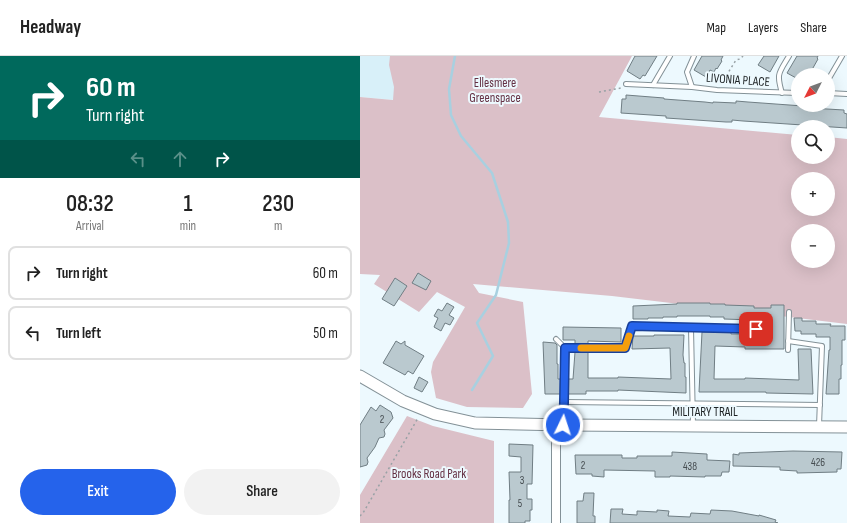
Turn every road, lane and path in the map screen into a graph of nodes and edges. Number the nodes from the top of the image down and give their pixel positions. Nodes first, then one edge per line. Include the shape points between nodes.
1 (670, 56) edge
2 (694, 56) edge
3 (743, 56) edge
4 (789, 56) edge
5 (842, 56) edge
6 (835, 68) edge
7 (626, 84) joint
8 (653, 85) junction
9 (692, 87) junction
10 (717, 90) junction
11 (599, 92) dead end
12 (782, 93) junction
13 (791, 93) edge
14 (835, 93) edge
15 (847, 94) edge
16 (789, 312) dead end
17 (691, 328) junction
18 (756, 329) dead end
19 (556, 339) dead end
20 (788, 341) junction
21 (565, 348) junction
22 (788, 350) dead end
23 (361, 379) edge
24 (564, 402) junction
25 (693, 403) junction
26 (820, 405) junction
27 (423, 409) junction
28 (560, 425) junction
29 (693, 426) junction
30 (819, 427) junction
31 (847, 427) edge
32 (360, 516) edge
33 (556, 523) edge

1 - 8 lane
2 - 9 lane, LIVONIA PLACE via 687,72
3 - 10 path via 736,60
4 - 12 lane, LIVONIA PLACE via 778,73
5 - 6 lane
7 - 8 lane, LIVONIA PLACE
7 - 11 path via 621,88
8 - 9 lane, LIVONIA PLACE
9 - 10 lane, LIVONIA PLACE
10 - 12 lane, LIVONIA PLACE
12 - 13 lane, LIVONIA PLACE
14 - 15 lane
16 - 20 lane
17 - 18 lane
17 - 21 lane via 632,326 625,348
17 - 25 lane
19 - 21 lane
20 - 22 lane
20 - 26 lane via 822,346
21 - 24 lane
23 - 27 street, MILITARY TRAIL
24 - 25 lane
24 - 28 lane
25 - 26 lane
25 - 29 lane
26 - 30 lane
27 - 28 street, MILITARY TRAIL via 475,423
27 - 32 path
28 - 29 street, MILITARY TRAIL
28 - 33 street
29 - 30 street, MILITARY TRAIL
30 - 31 street, MILITARY TRAIL

